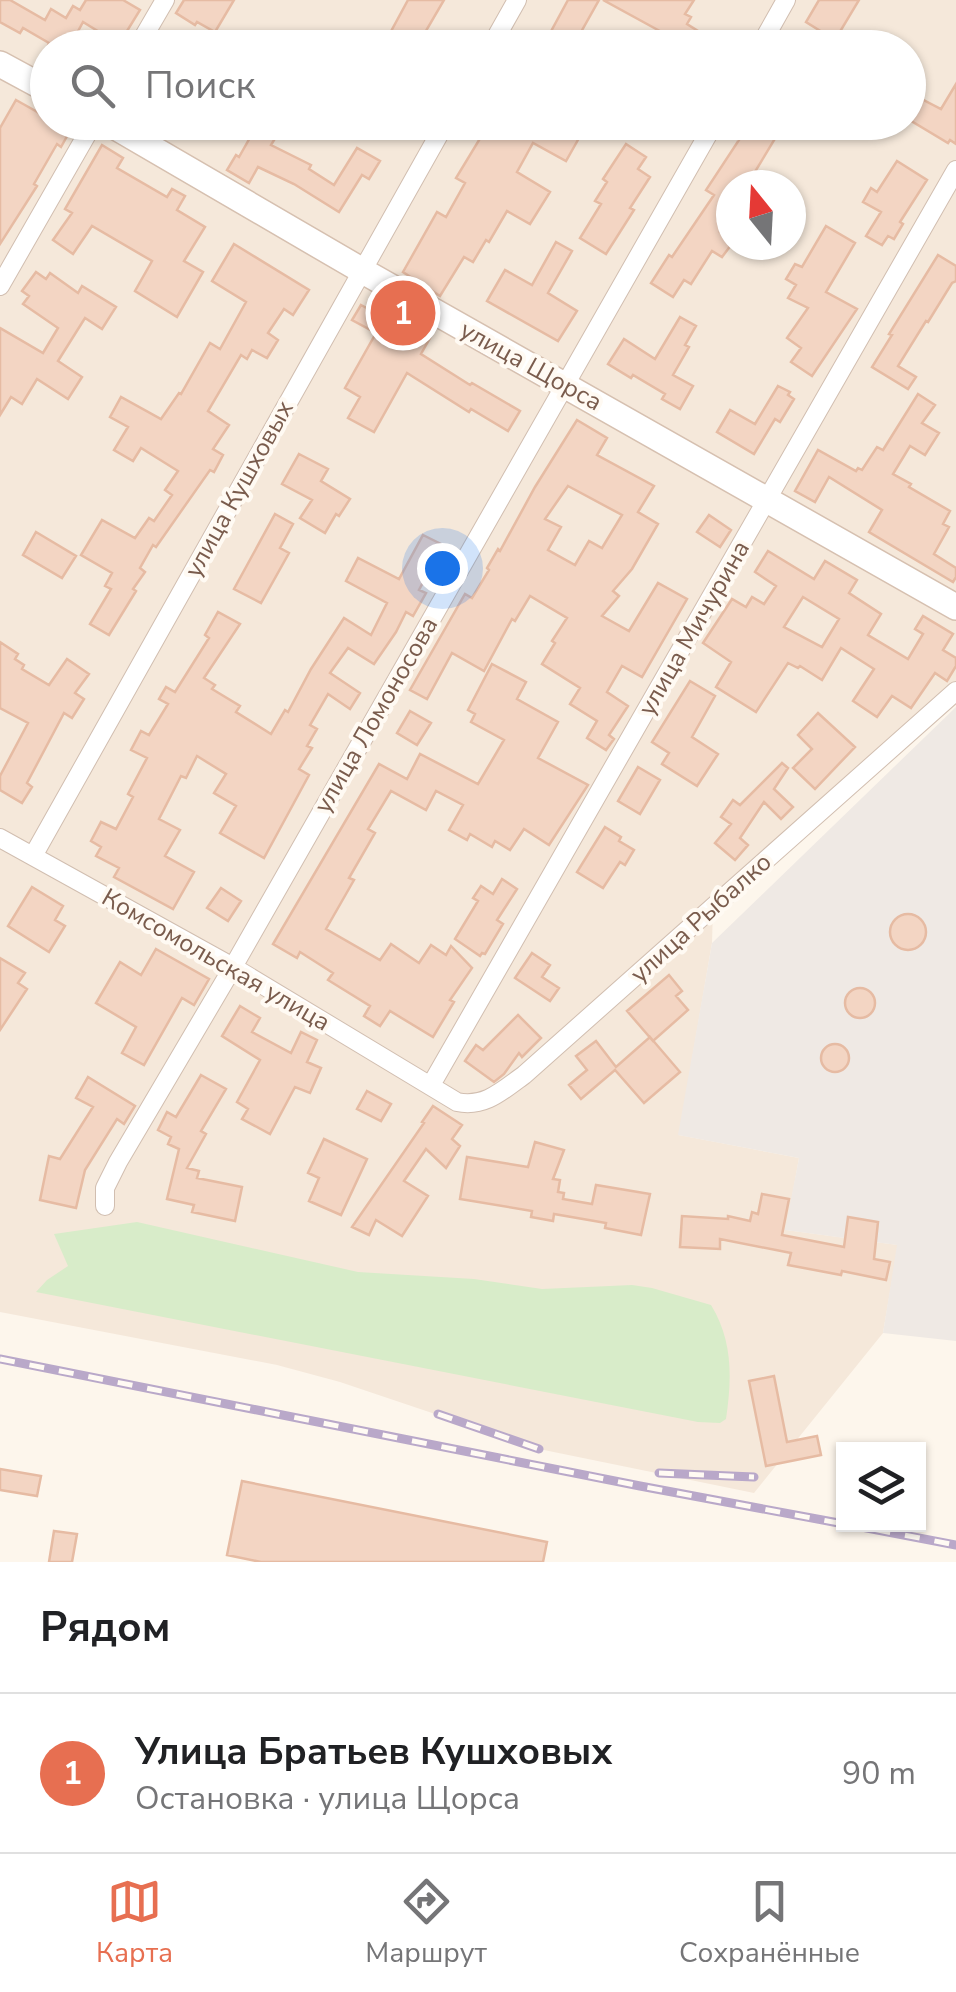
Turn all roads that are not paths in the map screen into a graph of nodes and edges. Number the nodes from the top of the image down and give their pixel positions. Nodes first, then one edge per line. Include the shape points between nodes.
1 (165, 0) edge
2 (517, 0) edge
3 (786, 0) edge
4 (148, 30) edge
5 (500, 30) edge
6 (769, 30) edge
7 (0, 64) edge
8 (30, 80) edge
9 (84, 140) edge
10 (138, 140) edge
11 (436, 140) edge
12 (706, 140) edge
13 (956, 170) edge
14 (361, 270) junction
15 (0, 286) edge
16 (564, 385) junction
17 (768, 499) junction
18 (956, 607) edge
19 (956, 691) edge
20 (0, 838) edge
21 (33, 856) junction
22 (234, 967) junction
23 (431, 1086) junction
24 (105, 1206) dead end

1 - 4 street
2 - 5 street
3 - 6 street
7 - 8 street
9 - 15 street
10 - 14 street, улица Щорса
11 - 14 street, улица Кушховых
12 - 16 street, улица Ломоносова
13 - 17 street, улица Мичурина
14 - 16 street, улица Щорса
14 - 21 street, улица Кушховых
16 - 17 street, улица Щорса
16 - 22 street, улица Ломоносова
17 - 18 street, улица Щорса
17 - 23 street, улица Мичурина
19 - 23 street, улица Рыбалко via 524,1075 475,1104
20 - 21 street, Комсомольская улица
21 - 22 street, Комсомольская улица
22 - 23 street, Комсомольская улица
22 - 24 street, улица Ломоносова via 118,1162

